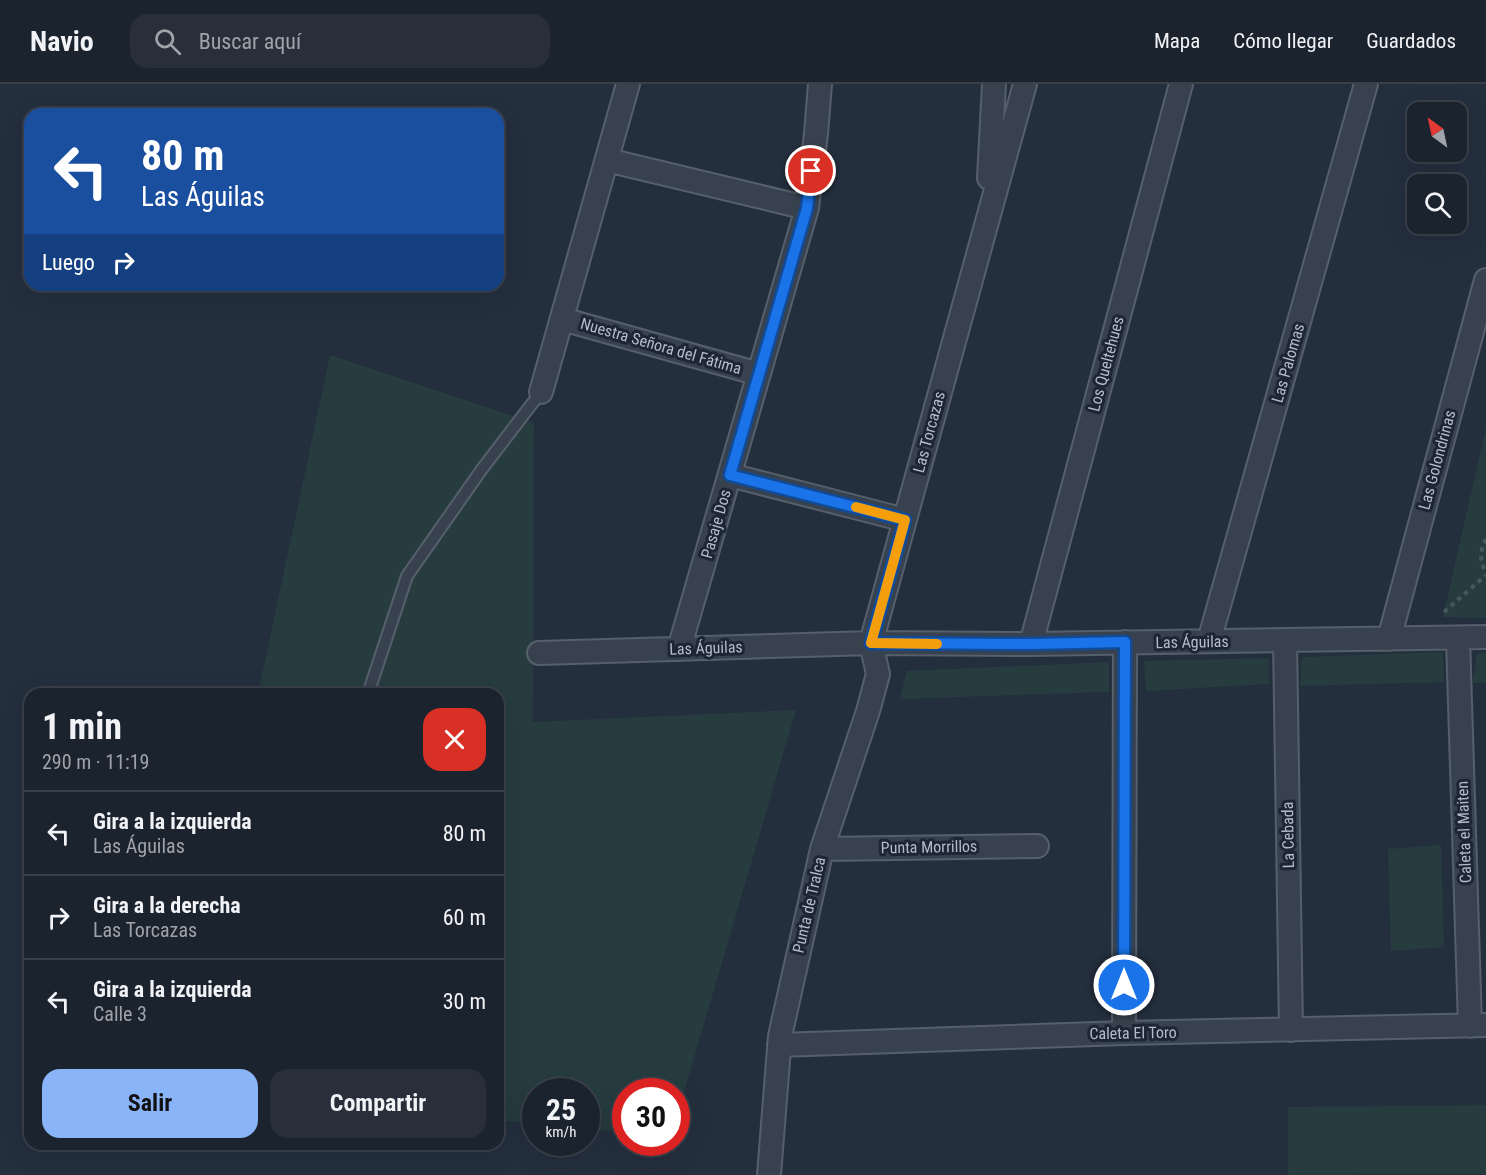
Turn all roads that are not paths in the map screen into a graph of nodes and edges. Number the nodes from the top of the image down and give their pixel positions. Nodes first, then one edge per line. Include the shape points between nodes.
1 (628, 84) edge
2 (820, 84) edge
3 (994, 84) edge
4 (1025, 84) edge
5 (1182, 84) edge
6 (1366, 84) edge
7 (607, 160) junction
8 (807, 208) junction
9 (987, 221) junction
10 (1486, 280) edge
11 (562, 318) junction
12 (759, 374) junction
13 (541, 392) joint
14 (730, 475) junction
15 (905, 520) junction
16 (1458, 638) junction
17 (1486, 638) edge
18 (1389, 639) junction
19 (1285, 640) junction
20 (1209, 641) junction
21 (1125, 642) junction
22 (871, 643) junction
23 (1031, 644) junction
24 (679, 649) junction
25 (539, 653) dead end
26 (370, 688) edge
27 (1037, 846) dead end
28 (822, 849) junction
29 (1478, 1026) edge
30 (1291, 1030) junction
31 (1124, 1033) junction
32 (779, 1045) junction
33 (769, 1175) edge

1 - 7 street
2 - 8 street, Pasaje Dos
3 - 9 street, Las Torcazas
4 - 9 street, Las Torcazas
5 - 23 street, Los Queltehues
6 - 20 street, Las Palomas
7 - 8 street
7 - 11 street
8 - 12 street, Pasaje Dos
9 - 15 street, Las Torcazas
10 - 18 street, Las Golondrinas
11 - 12 street, Nuestra Señora del Fátima
11 - 13 street
12 - 14 street, Pasaje Dos
13 - 26 lane via 407,576
14 - 15 street
14 - 24 street, Pasaje Dos
15 - 22 street, Las Torcazas
16 - 17 street, Las Águilas
16 - 18 street, Las Águilas
16 - 29 street, Caleta el Maiten
18 - 19 street, Las Águilas
19 - 20 street, Las Águilas
19 - 30 street, La Cebada
20 - 21 street, Las Águilas
21 - 23 street, Las Águilas
21 - 31 street
22 - 23 street, Las Águilas
22 - 24 street, Las Águilas
22 - 28 street, Punta de Tralca via 878,674
24 - 25 street, Las Águilas
27 - 28 street, Punta Morrillos
28 - 32 street, Punta de Tralca
29 - 30 street, Caleta El Toro
30 - 31 street, Caleta El Toro
31 - 32 street, Caleta El Toro
32 - 33 street, Punta de Tralca

